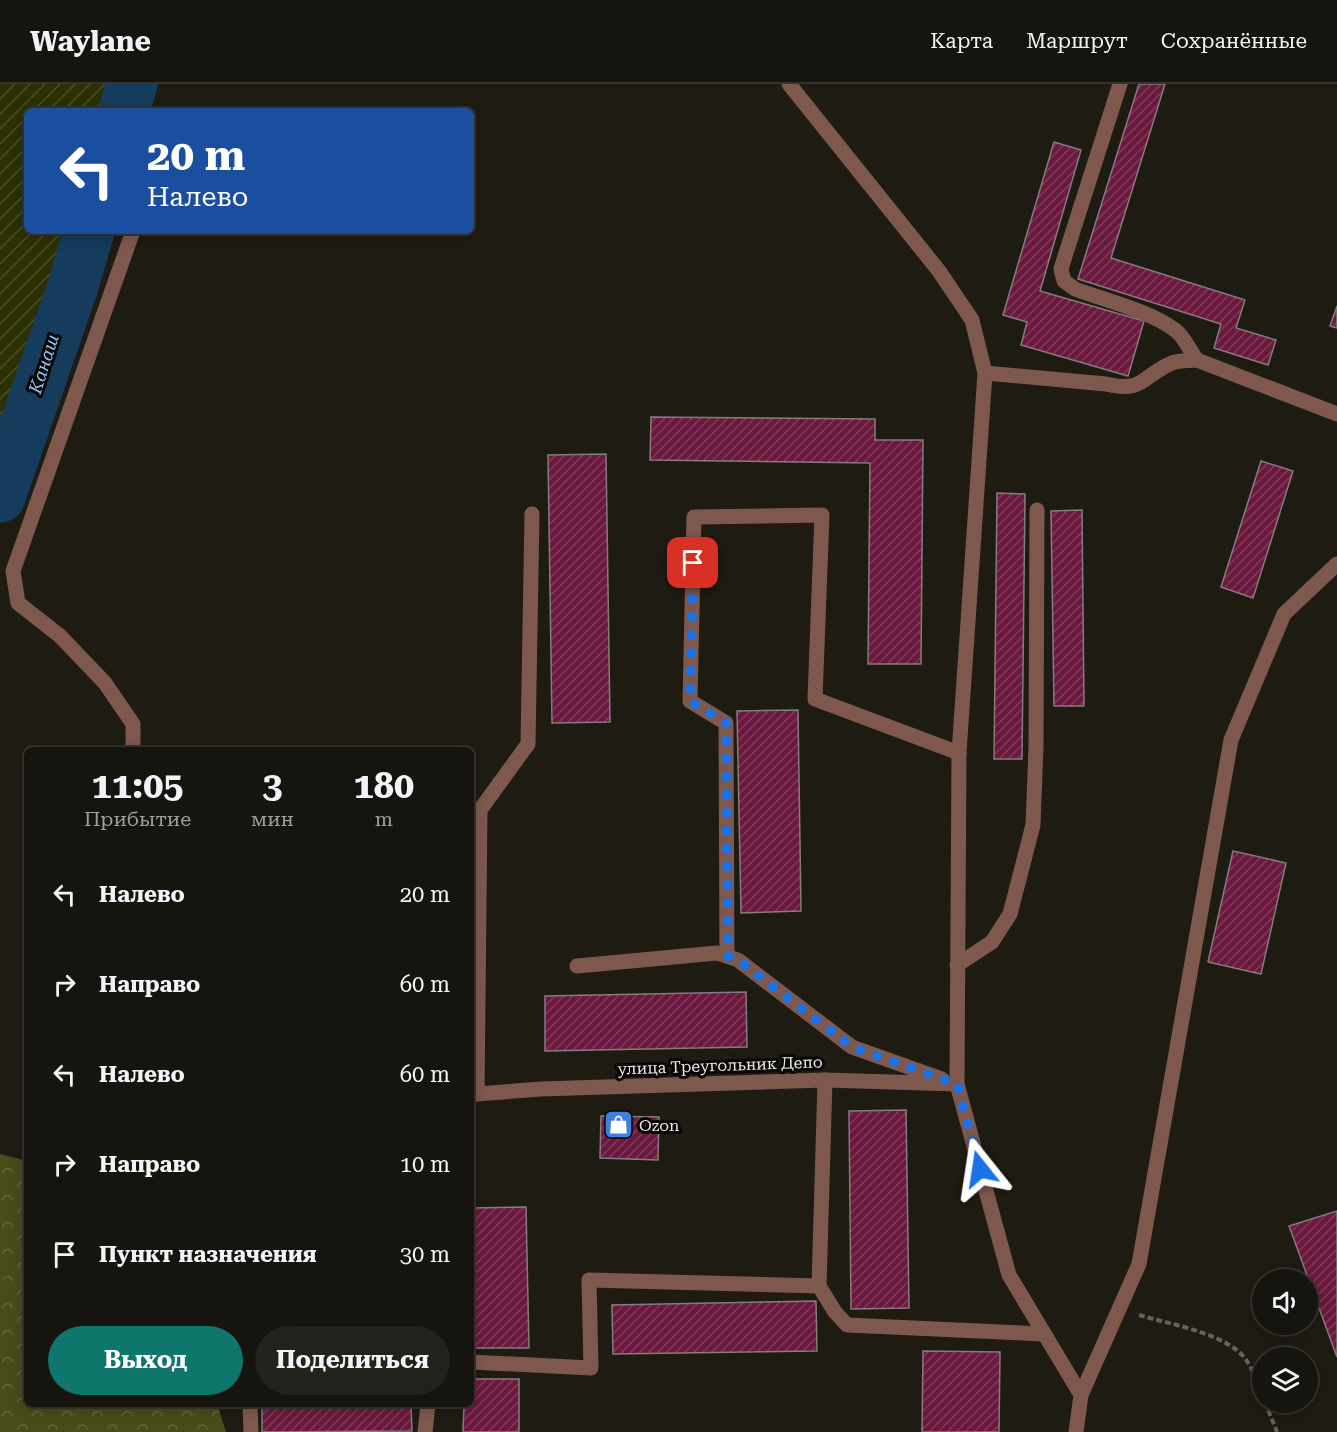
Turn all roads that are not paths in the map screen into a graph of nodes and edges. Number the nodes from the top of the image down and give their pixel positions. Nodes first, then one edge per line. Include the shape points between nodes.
1 (789, 84) edge
2 (1120, 84) edge
3 (133, 234) edge
4 (1197, 360) junction
5 (985, 373) junction
6 (1337, 414) edge
7 (1037, 510) dead end
8 (532, 514) dead end
9 (1337, 564) edge
10 (133, 747) edge
11 (959, 753) junction
12 (728, 956) junction
13 (957, 965) junction
14 (577, 966) dead end
15 (825, 1080) junction
16 (957, 1084) junction
17 (474, 1095) edge
18 (819, 1286) junction
19 (1044, 1334) junction
20 (474, 1362) edge
21 (1081, 1395) junction
22 (250, 1407) edge
23 (428, 1407) edge
24 (251, 1432) edge
25 (425, 1432) edge
26 (1076, 1432) edge

1 - 5 street via 959,300 972,320
2 - 4 street via 1061,269 1064,281 1176,330
3 - 10 street via 13,571 18,603 60,636 105,683 133,724
4 - 5 street via 1174,362 1140,384 1124,388
4 - 6 street
5 - 11 street
7 - 13 street via 1033,825 1010,914 993,942
8 - 17 street via 528,744 480,810
9 - 21 street via 1284,614 1231,740 1139,1264
11 - 12 street via 815,699 822,515 694,517 690,701 726,723
11 - 13 street
12 - 14 street via 717,953
12 - 16 street via 852,1047
13 - 16 street
15 - 16 street, улица Треугольник Депо
15 - 17 street, улица Треугольник Депо via 541,1089
15 - 18 street
16 - 19 street via 1010,1275
18 - 19 street via 847,1325
18 - 20 street via 589,1280 591,1368
19 - 21 street
21 - 26 street
22 - 24 street
23 - 25 street

